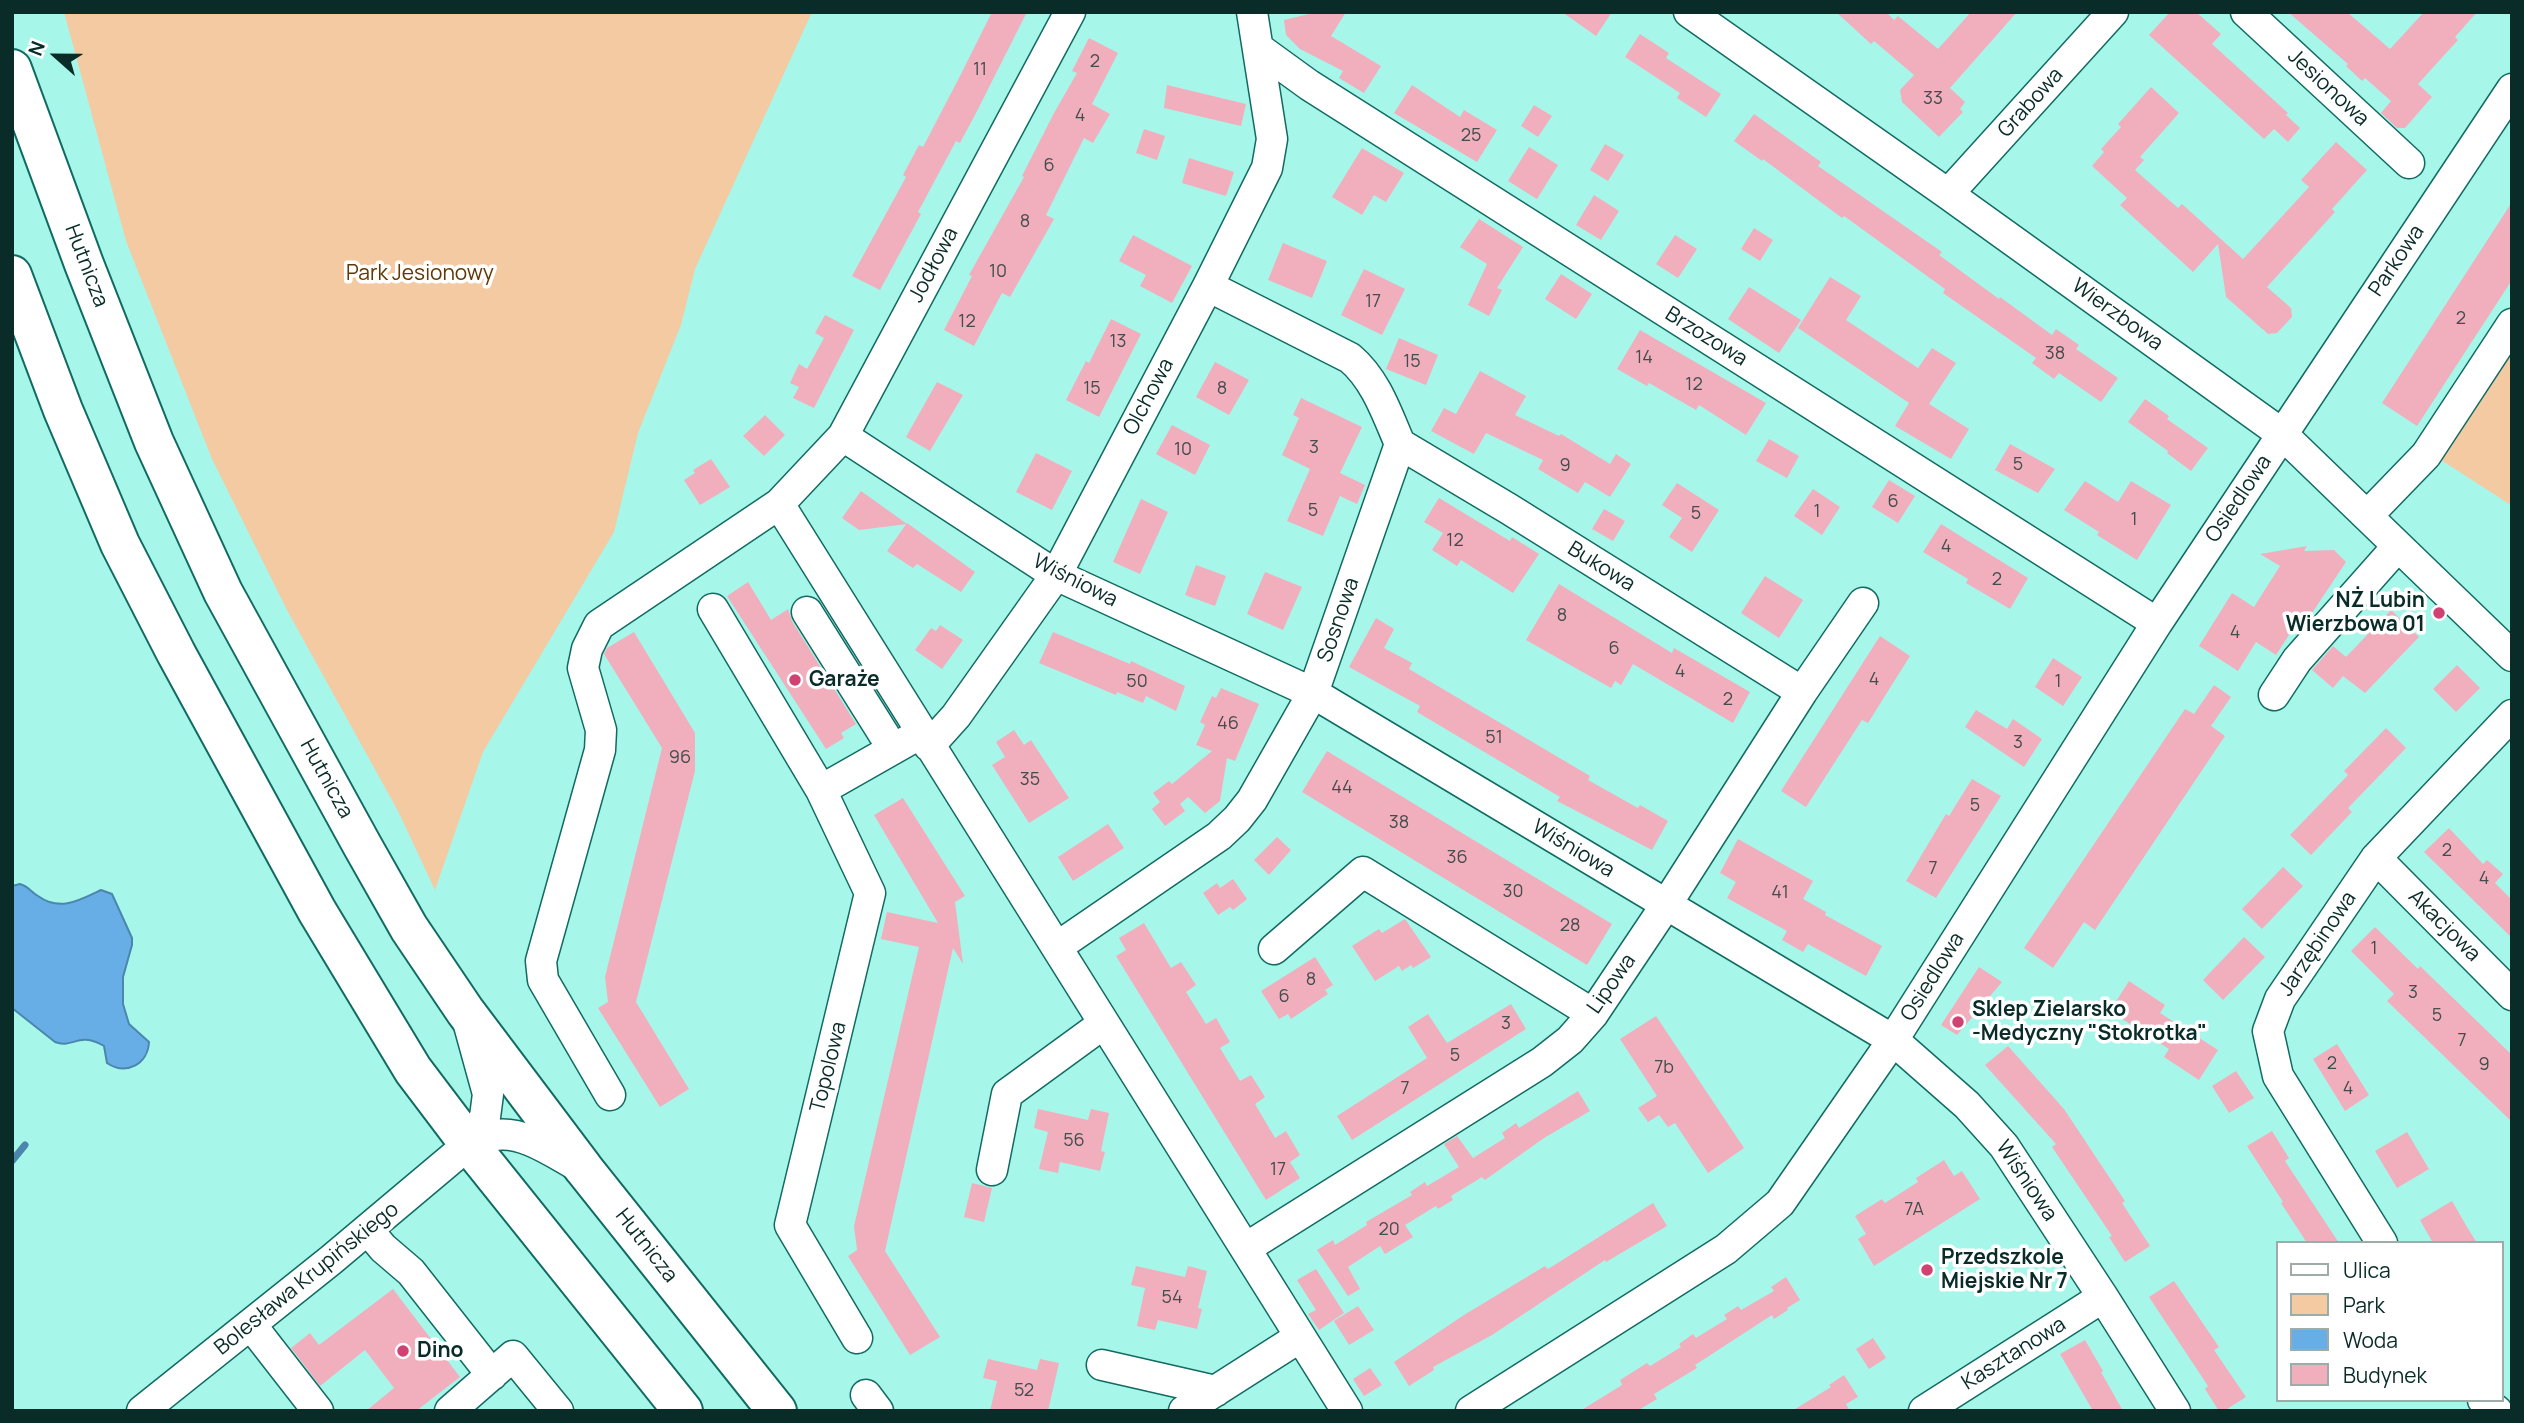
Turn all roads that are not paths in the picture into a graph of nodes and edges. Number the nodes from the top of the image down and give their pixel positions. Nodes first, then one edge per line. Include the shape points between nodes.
1 (1070, 12) edge
2 (1252, 12) edge
3 (1689, 12) edge
4 (2113, 12) edge
5 (2246, 12) edge
6 (1725, 22) edge
7 (1258, 48) junction
8 (12, 69) edge
9 (2512, 89) edge
10 (2502, 125) edge
11 (2409, 163) dead end
12 (1948, 194) junction
13 (12, 275) edge
14 (1208, 286) junction
15 (2512, 324) edge
16 (2282, 434) junction
17 (843, 436) junction
18 (1400, 444) junction
19 (779, 504) junction
20 (2367, 516) junction
21 (2398, 546) junction
22 (1056, 575) junction
23 (1863, 603) dead end
24 (713, 609) dead end
25 (807, 612) dead end
26 (2157, 623) junction
27 (2512, 656) edge
28 (1802, 692) junction
29 (1313, 693) junction
30 (2274, 695) dead end
31 (2512, 715) edge
32 (925, 739) junction
33 (893, 749) junction
34 (821, 790) junction
35 (2375, 858) junction
36 (1666, 905) junction
37 (1057, 947) junction
38 (1274, 949) dead end
39 (2512, 995) edge
40 (465, 1011) junction
41 (1593, 1013) junction
42 (1103, 1024) junction
43 (1893, 1040) junction
44 (610, 1095) dead end
45 (469, 1144) junction
46 (584, 1169) junction
47 (992, 1170) dead end
48 (368, 1230) junction
49 (2381, 1241) edge
50 (1246, 1248) junction
51 (2104, 1297) junction
52 (251, 1325) junction
53 (1300, 1337) junction
54 (856, 1338) dead end
55 (1101, 1365) dead end
56 (492, 1375) junction
57 (1216, 1391) junction
58 (142, 1411) edge
59 (318, 1411) edge
60 (450, 1411) edge
61 (558, 1411) edge
62 (683, 1411) edge
63 (777, 1411) edge
64 (1184, 1411) edge
65 (1347, 1411) edge
66 (1471, 1411) edge
67 (1924, 1411) edge
68 (2175, 1411) edge

1 - 17 street, Jodłowa
2 - 7 street, Olchowa
3 - 6 street, Wierzbowa
4 - 12 street, Grabowa
5 - 11 street, Jesionowa
6 - 12 street, Wierzbowa
7 - 14 street, Olchowa via 1272,139 1267,168
7 - 26 street, Brzozowa
8 - 40 main road, Hutnicza via 154,442 223,592 402,916
9 - 10 street, Parkowa
10 - 16 street, Parkowa
12 - 16 street, Wierzbowa
13 - 45 main road via 120,544 176,653 323,921 413,1070
14 - 18 street via 1350,358 1374,386
14 - 22 street, Olchowa
15 - 20 street via 2426,455
16 - 20 street, Wierzbowa
16 - 26 street, Osiedlowa
17 - 19 street, Jodłowa
17 - 22 street, Wiśniowa
18 - 28 street, Bukowa
18 - 29 street, Sosnowa
19 - 32 street
19 - 44 street, Jodłowa via 599,625 587,649 583,668 601,730 600,750 541,961 543,980
20 - 21 street, Wierzbowa
21 - 27 street, Wierzbowa
21 - 30 street via 2297,660
22 - 29 street, Wiśniowa
22 - 32 street, Olchowa via 957,716
23 - 28 street, Lipowa
24 - 34 street, Topolowa
25 - 33 street
26 - 43 street, Osiedlowa
28 - 36 street, Lipowa
29 - 36 street, Wiśniowa
29 - 37 street, Sosnowa via 1237,819
31 - 35 street, Jarzębinowa
32 - 33 street
32 - 37 street
33 - 34 street
34 - 54 street, Topolowa via 870,893 790,1225
35 - 39 street, Akacjowa
35 - 49 street, Jarzębinowa via 2280,999 2268,1031 2278,1076
36 - 41 street, Lipowa
36 - 43 street, Wiśniowa
37 - 42 street
38 - 41 street via 1363,872
40 - 45 street via 488,1094 485,1117
40 - 46 main road, Hutnicza
41 - 50 street, Lipowa via 1570,1040 1542,1062
42 - 47 street via 1007,1094
42 - 50 street
43 - 51 street, Wiśniowa via 1967,1105 2004,1146
43 - 66 street, Osiedlowa via 1780,1203 1726,1249
45 - 46 street via 497,1135 513,1136
45 - 48 street, Bolesława Krupińskiego
45 - 62 main road
46 - 63 main road, Hutnicza
48 - 52 street, Bolesława Krupińskiego
48 - 56 street via 411,1272
50 - 53 street
51 - 67 street, Kasztanowa
51 - 68 street, Wiśniowa
52 - 58 street, Bolesława Krupińskiego
52 - 59 street
53 - 57 street
53 - 65 street
55 - 57 street
56 - 60 street
56 - 61 street via 513,1356
57 - 64 street

